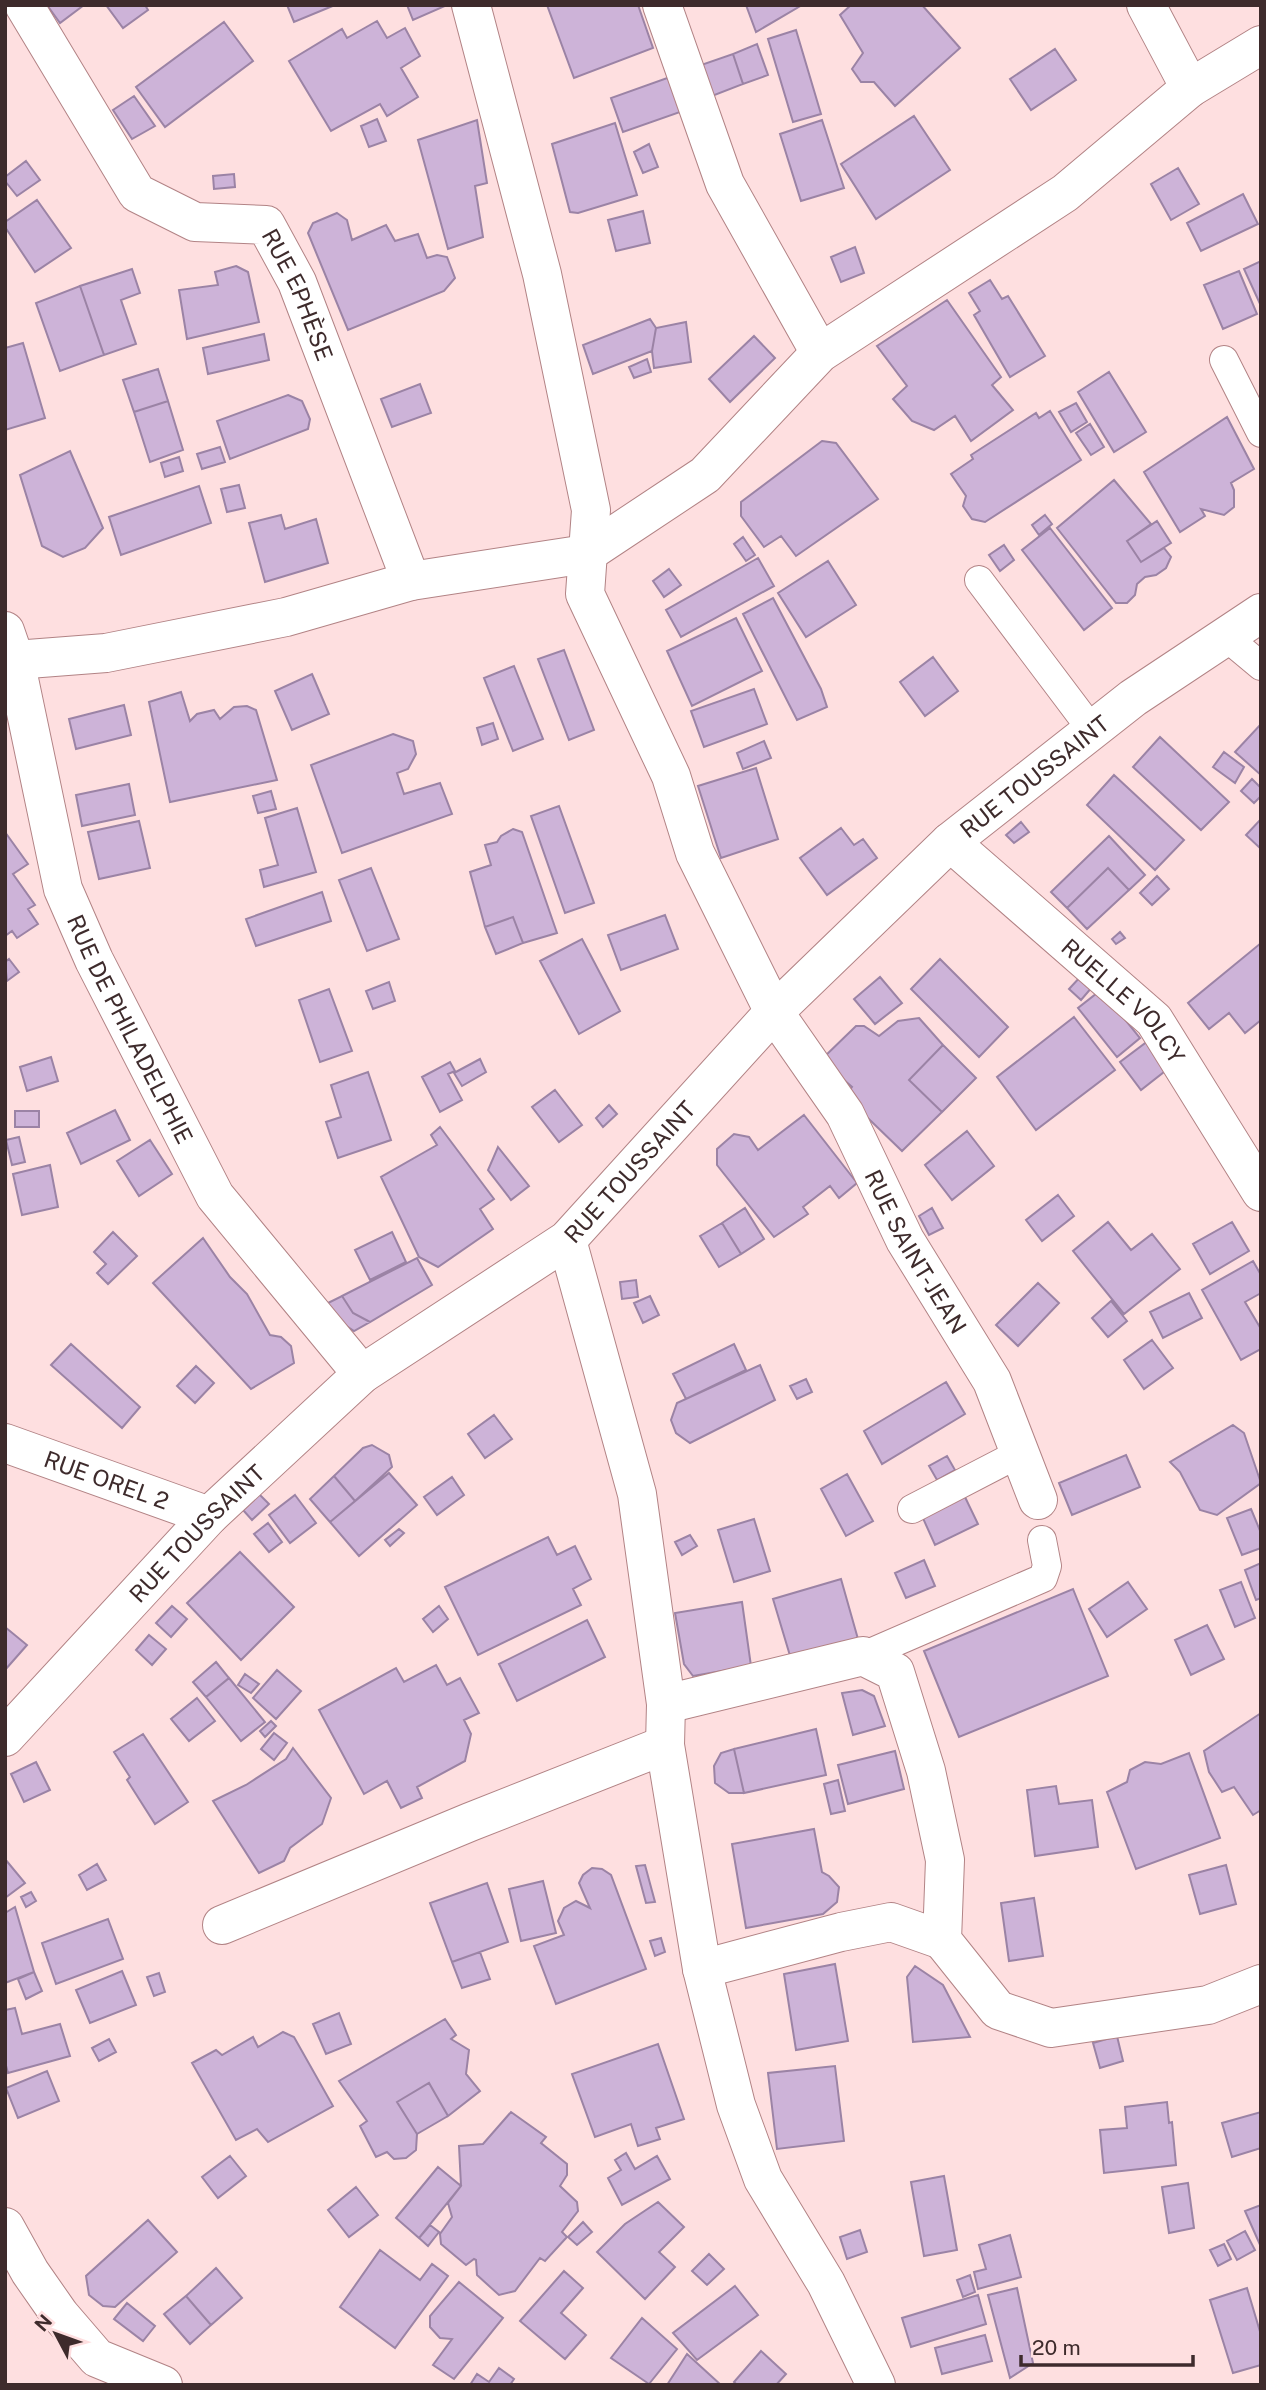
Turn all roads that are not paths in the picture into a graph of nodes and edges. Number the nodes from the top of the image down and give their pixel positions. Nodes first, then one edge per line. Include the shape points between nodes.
1 (24, 5) edge
2 (471, 5) edge
3 (662, 5) edge
4 (1146, 5) edge
5 (1261, 45) edge
6 (1190, 88) junction
7 (820, 353) junction
8 (1224, 360) dead end
9 (1261, 433) edge
10 (586, 554) junction
11 (979, 580) dead end
12 (411, 581) junction
13 (1261, 613) edge
14 (1225, 636) junction
15 (8, 651) edge
16 (1261, 666) edge
17 (1092, 730) junction
18 (950, 842) junction
19 (774, 1013) junction
20 (1261, 1192) edge
21 (567, 1240) junction
22 (362, 1374) junction
23 (5, 1443) edge
24 (1020, 1453) junction
25 (1038, 1500) dead end
26 (912, 1509) dead end
27 (209, 1516) junction
28 (1042, 1540) dead end
29 (863, 1656) junction
30 (666, 1704) junction
31 (5, 1737) edge
32 (665, 1745) junction
33 (222, 1925) dead end
34 (942, 1940) junction
35 (702, 1969) junction
36 (1261, 1984) edge
37 (5, 2227) edge
38 (163, 2385) edge
39 (876, 2385) edge

1 - 12 street, RUE EPHÈSE via 137,193 195,222 266,225 297,282
2 - 10 street, RUE SAINT-JEAN via 542,274 591,510
3 - 7 street via 725,184
4 - 6 street
5 - 6 street
6 - 7 street via 1065,193
7 - 10 street via 705,475
8 - 9 lane
10 - 12 street
10 - 19 street, RUE SAINT-JEAN via 585,594 671,776 695,853
11 - 17 lane
12 - 15 street via 286,617 106,653
13 - 14 street, RUE TOUSSAINT
14 - 16 lane
14 - 17 street, RUE TOUSSAINT
15 - 22 street, RUE DE PHILADELPHIE via 63,889 94,960 215,1196
17 - 18 street, RUE TOUSSAINT
18 - 19 street, RUE TOUSSAINT
18 - 20 street, RUELLE VOLCY via 1154,1020
19 - 21 street, RUE TOUSSAINT
19 - 24 street, RUE SAINT-JEAN via 845,1114 905,1240 992,1381
21 - 22 street, RUE TOUSSAINT
21 - 30 street via 637,1494
22 - 27 street, RUE TOUSSAINT
23 - 27 street, RUE OREL 2
24 - 25 street, RUE SAINT-JEAN
24 - 26 lane
27 - 31 street, RUE TOUSSAINT
28 - 29 lane via 1047,1566 1042,1578
29 - 30 street
29 - 34 street via 895,1672 926,1770 945,1860
30 - 32 street
32 - 33 street
32 - 35 street
34 - 35 street via 891,1922
34 - 36 street via 998,2010 1051,2028 1208,2005
35 - 39 street via 736,2105 763,2179 826,2283
37 - 38 street via 60,2315 97,2358

